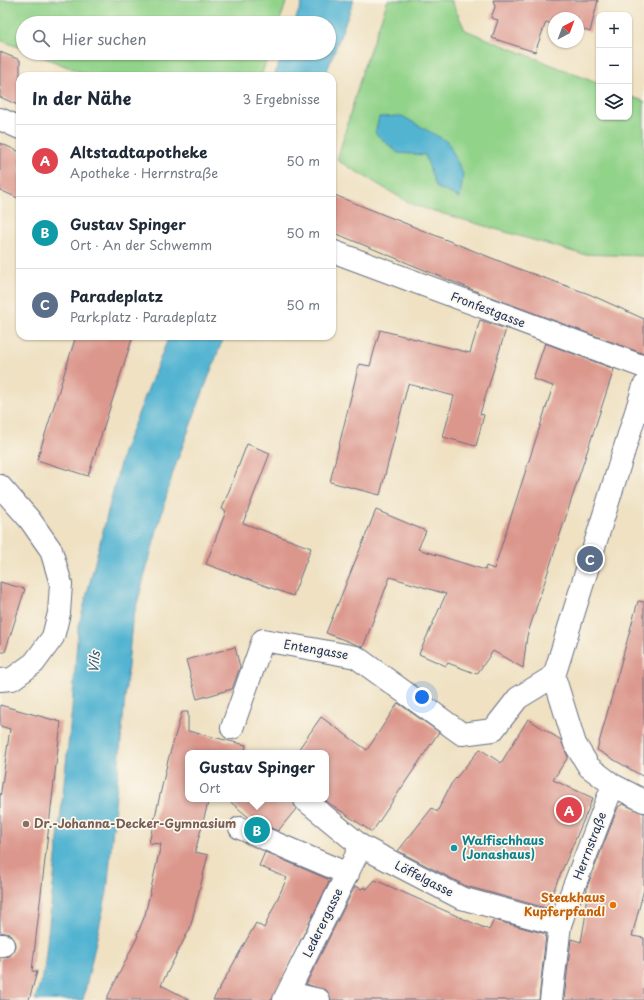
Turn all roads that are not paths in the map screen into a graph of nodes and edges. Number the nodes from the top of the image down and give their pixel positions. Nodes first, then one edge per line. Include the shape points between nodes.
1 (0, 120) edge
2 (16, 126) edge
3 (336, 252) edge
4 (644, 367) edge
5 (644, 386) edge
6 (0, 486) edge
7 (554, 676) junction
8 (6, 679) edge
9 (232, 728) dead end
10 (613, 785) junction
11 (644, 801) edge
12 (307, 802) edge
13 (240, 828) dead end
14 (361, 846) junction
15 (348, 874) junction
16 (560, 925) junction
17 (287, 996) edge
18 (319, 1000) edge
19 (551, 1000) edge

1 - 2 street
3 - 4 street, Fronfestgasse
5 - 7 street
6 - 8 street via 30,520 51,550 61,584 59,613 53,637 34,663
7 - 9 street, Entengasse via 518,698 493,730 462,734 356,657 263,640
7 - 10 street via 575,744 589,768
10 - 11 street
10 - 16 street, Herrnstraße
12 - 14 street, Löffelgasse
13 - 15 street
14 - 15 street, Lederergasse
14 - 16 street, Löffelgasse via 461,898
15 - 17 street, Lederergasse
16 - 19 street, Herrnstraße
17 - 18 street

